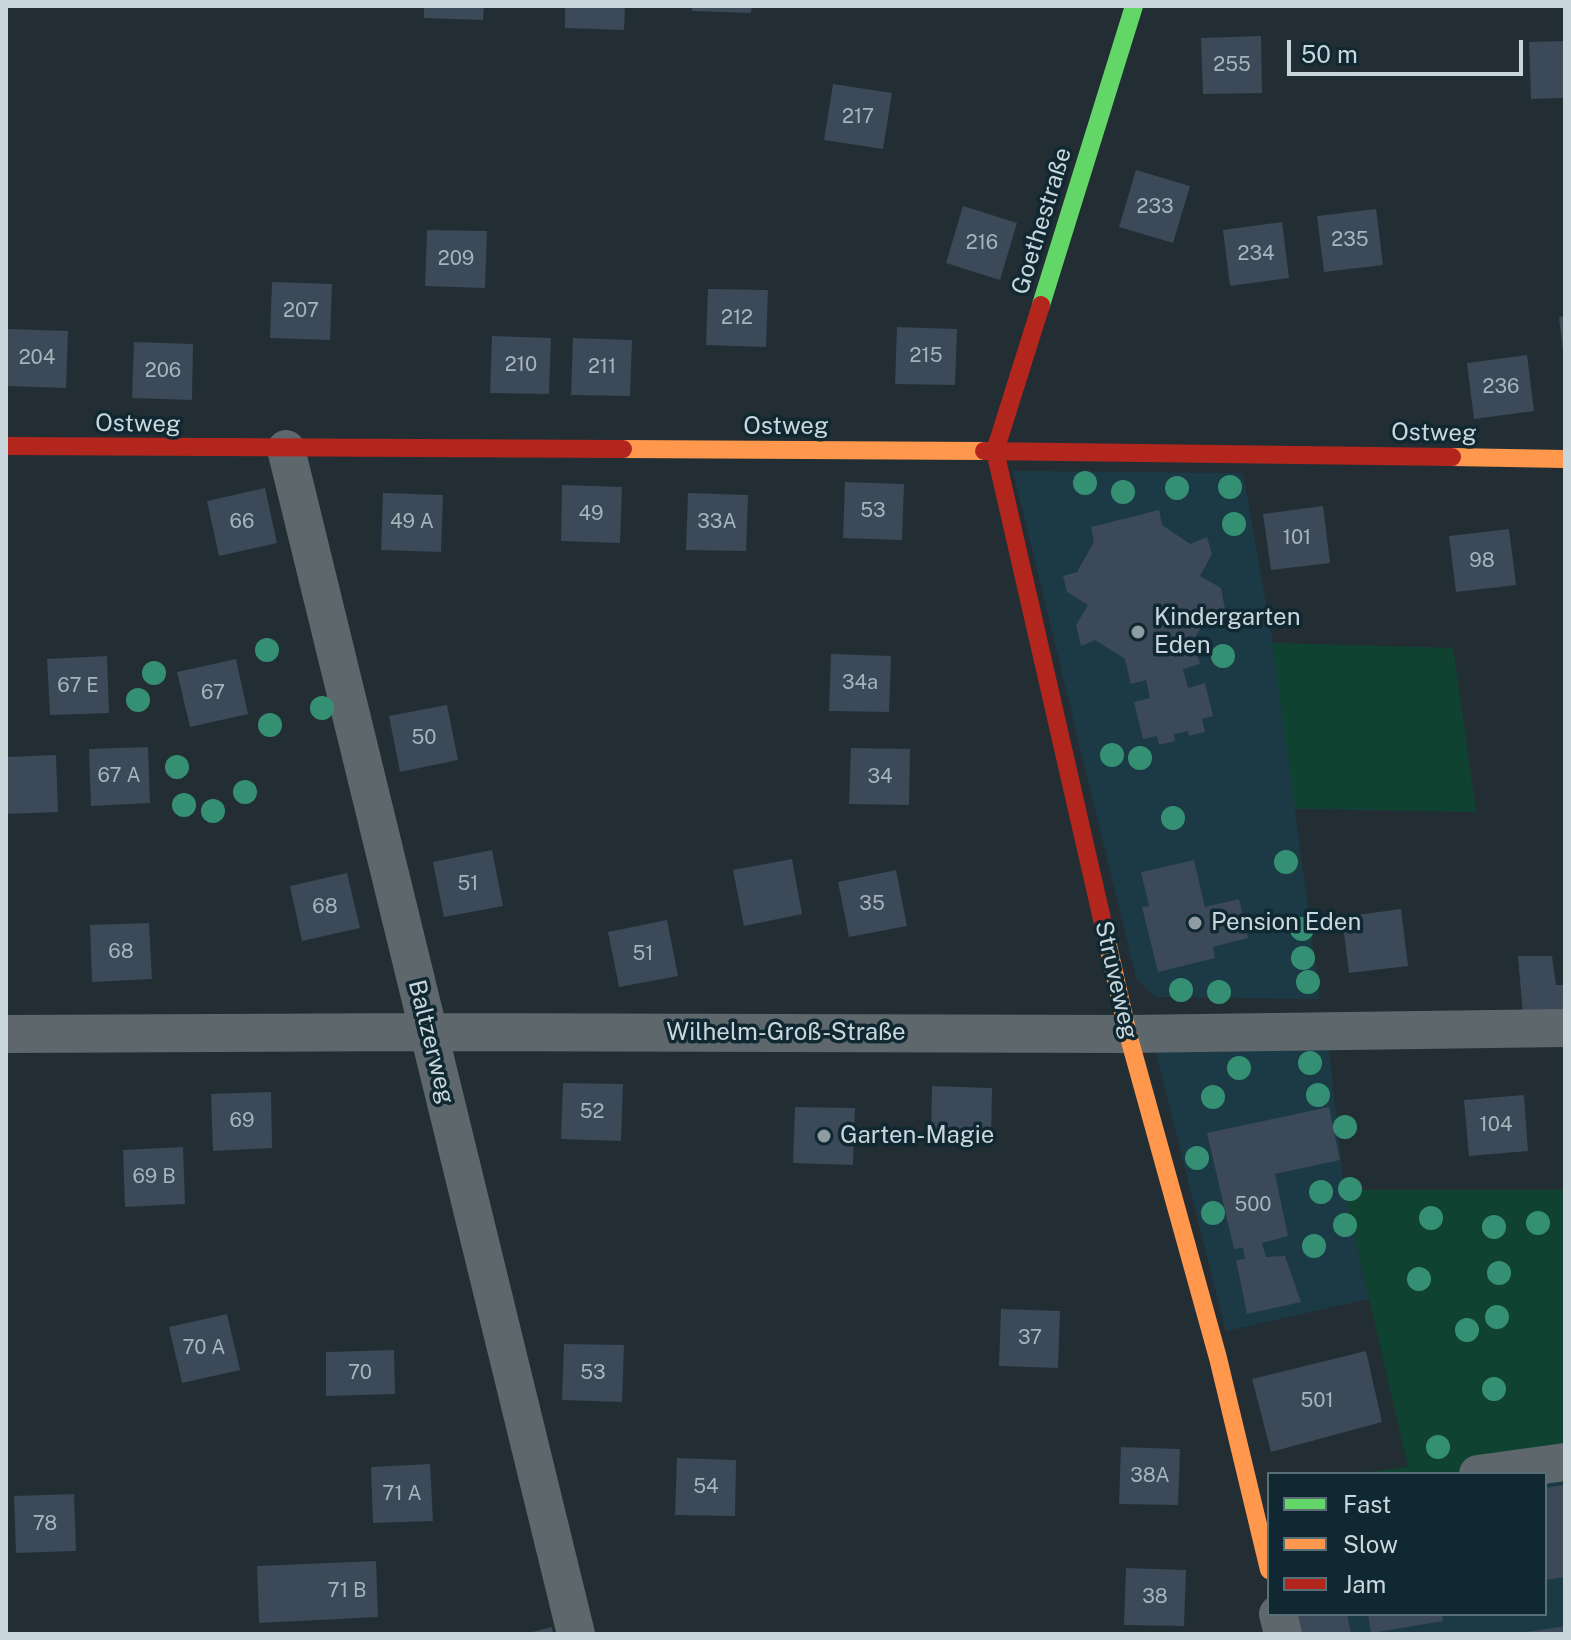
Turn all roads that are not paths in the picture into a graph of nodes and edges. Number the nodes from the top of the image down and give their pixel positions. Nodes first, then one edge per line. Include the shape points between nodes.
1 (1134, 6) edge
2 (6, 446) edge
3 (286, 449) junction
4 (995, 451) junction
5 (1565, 459) edge
6 (1565, 1028) edge
7 (429, 1032) junction
8 (6, 1034) edge
9 (1128, 1034) junction
10 (1565, 1462) edge
11 (1492, 1472) edge
12 (1262, 1503) edge
13 (1267, 1551) edge
14 (576, 1634) edge

1 - 4 street, Goethestraße
2 - 3 street, Ostweg
3 - 4 street, Ostweg
3 - 7 street, Baltzerweg
4 - 5 street, Ostweg
4 - 9 street, Struveweg
6 - 9 street, Wilhelm-Groß-Straße
7 - 8 street, Wilhelm-Groß-Straße
7 - 9 street, Wilhelm-Groß-Straße
7 - 14 street, Baltzerweg
9 - 12 street, Struveweg
10 - 11 street
12 - 13 street, Struveweg

